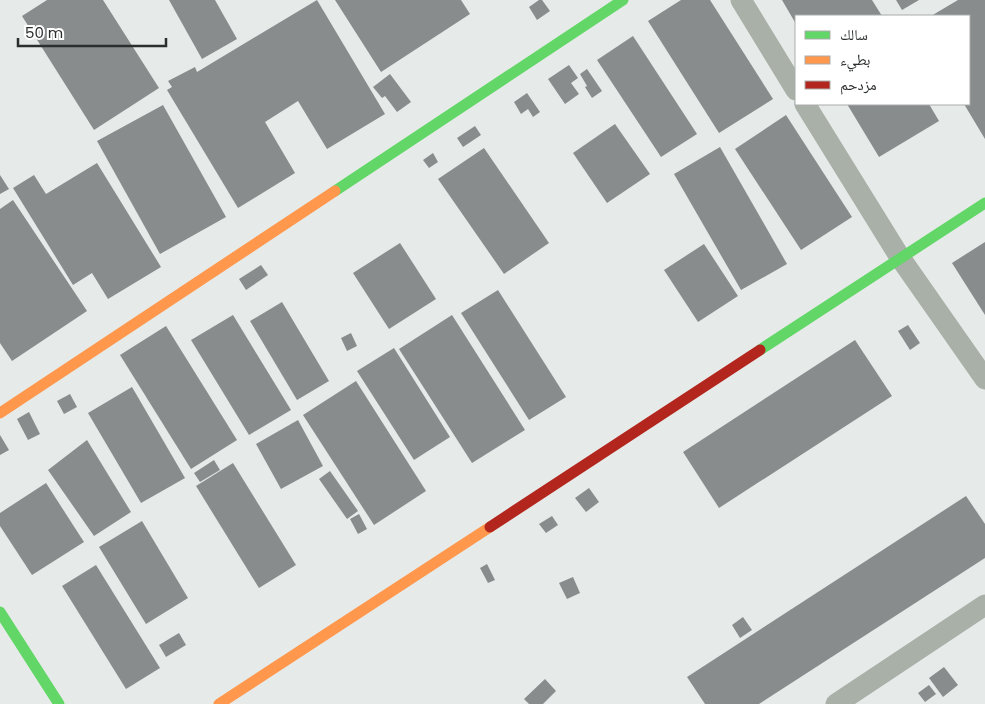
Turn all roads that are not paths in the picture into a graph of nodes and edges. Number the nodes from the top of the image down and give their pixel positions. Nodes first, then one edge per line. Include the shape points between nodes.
1 (623, 0) edge
2 (741, 0) edge
3 (795, 88) edge
4 (806, 105) edge
5 (985, 203) edge
6 (900, 259) junction
7 (985, 379) edge
8 (0, 413) edge
9 (985, 605) edge
10 (0, 612) edge
11 (59, 704) edge
12 (218, 704) edge
13 (836, 704) edge

1 - 8 street
2 - 3 street
4 - 6 street
5 - 6 street
6 - 7 street
6 - 12 street
9 - 13 street
10 - 11 street

